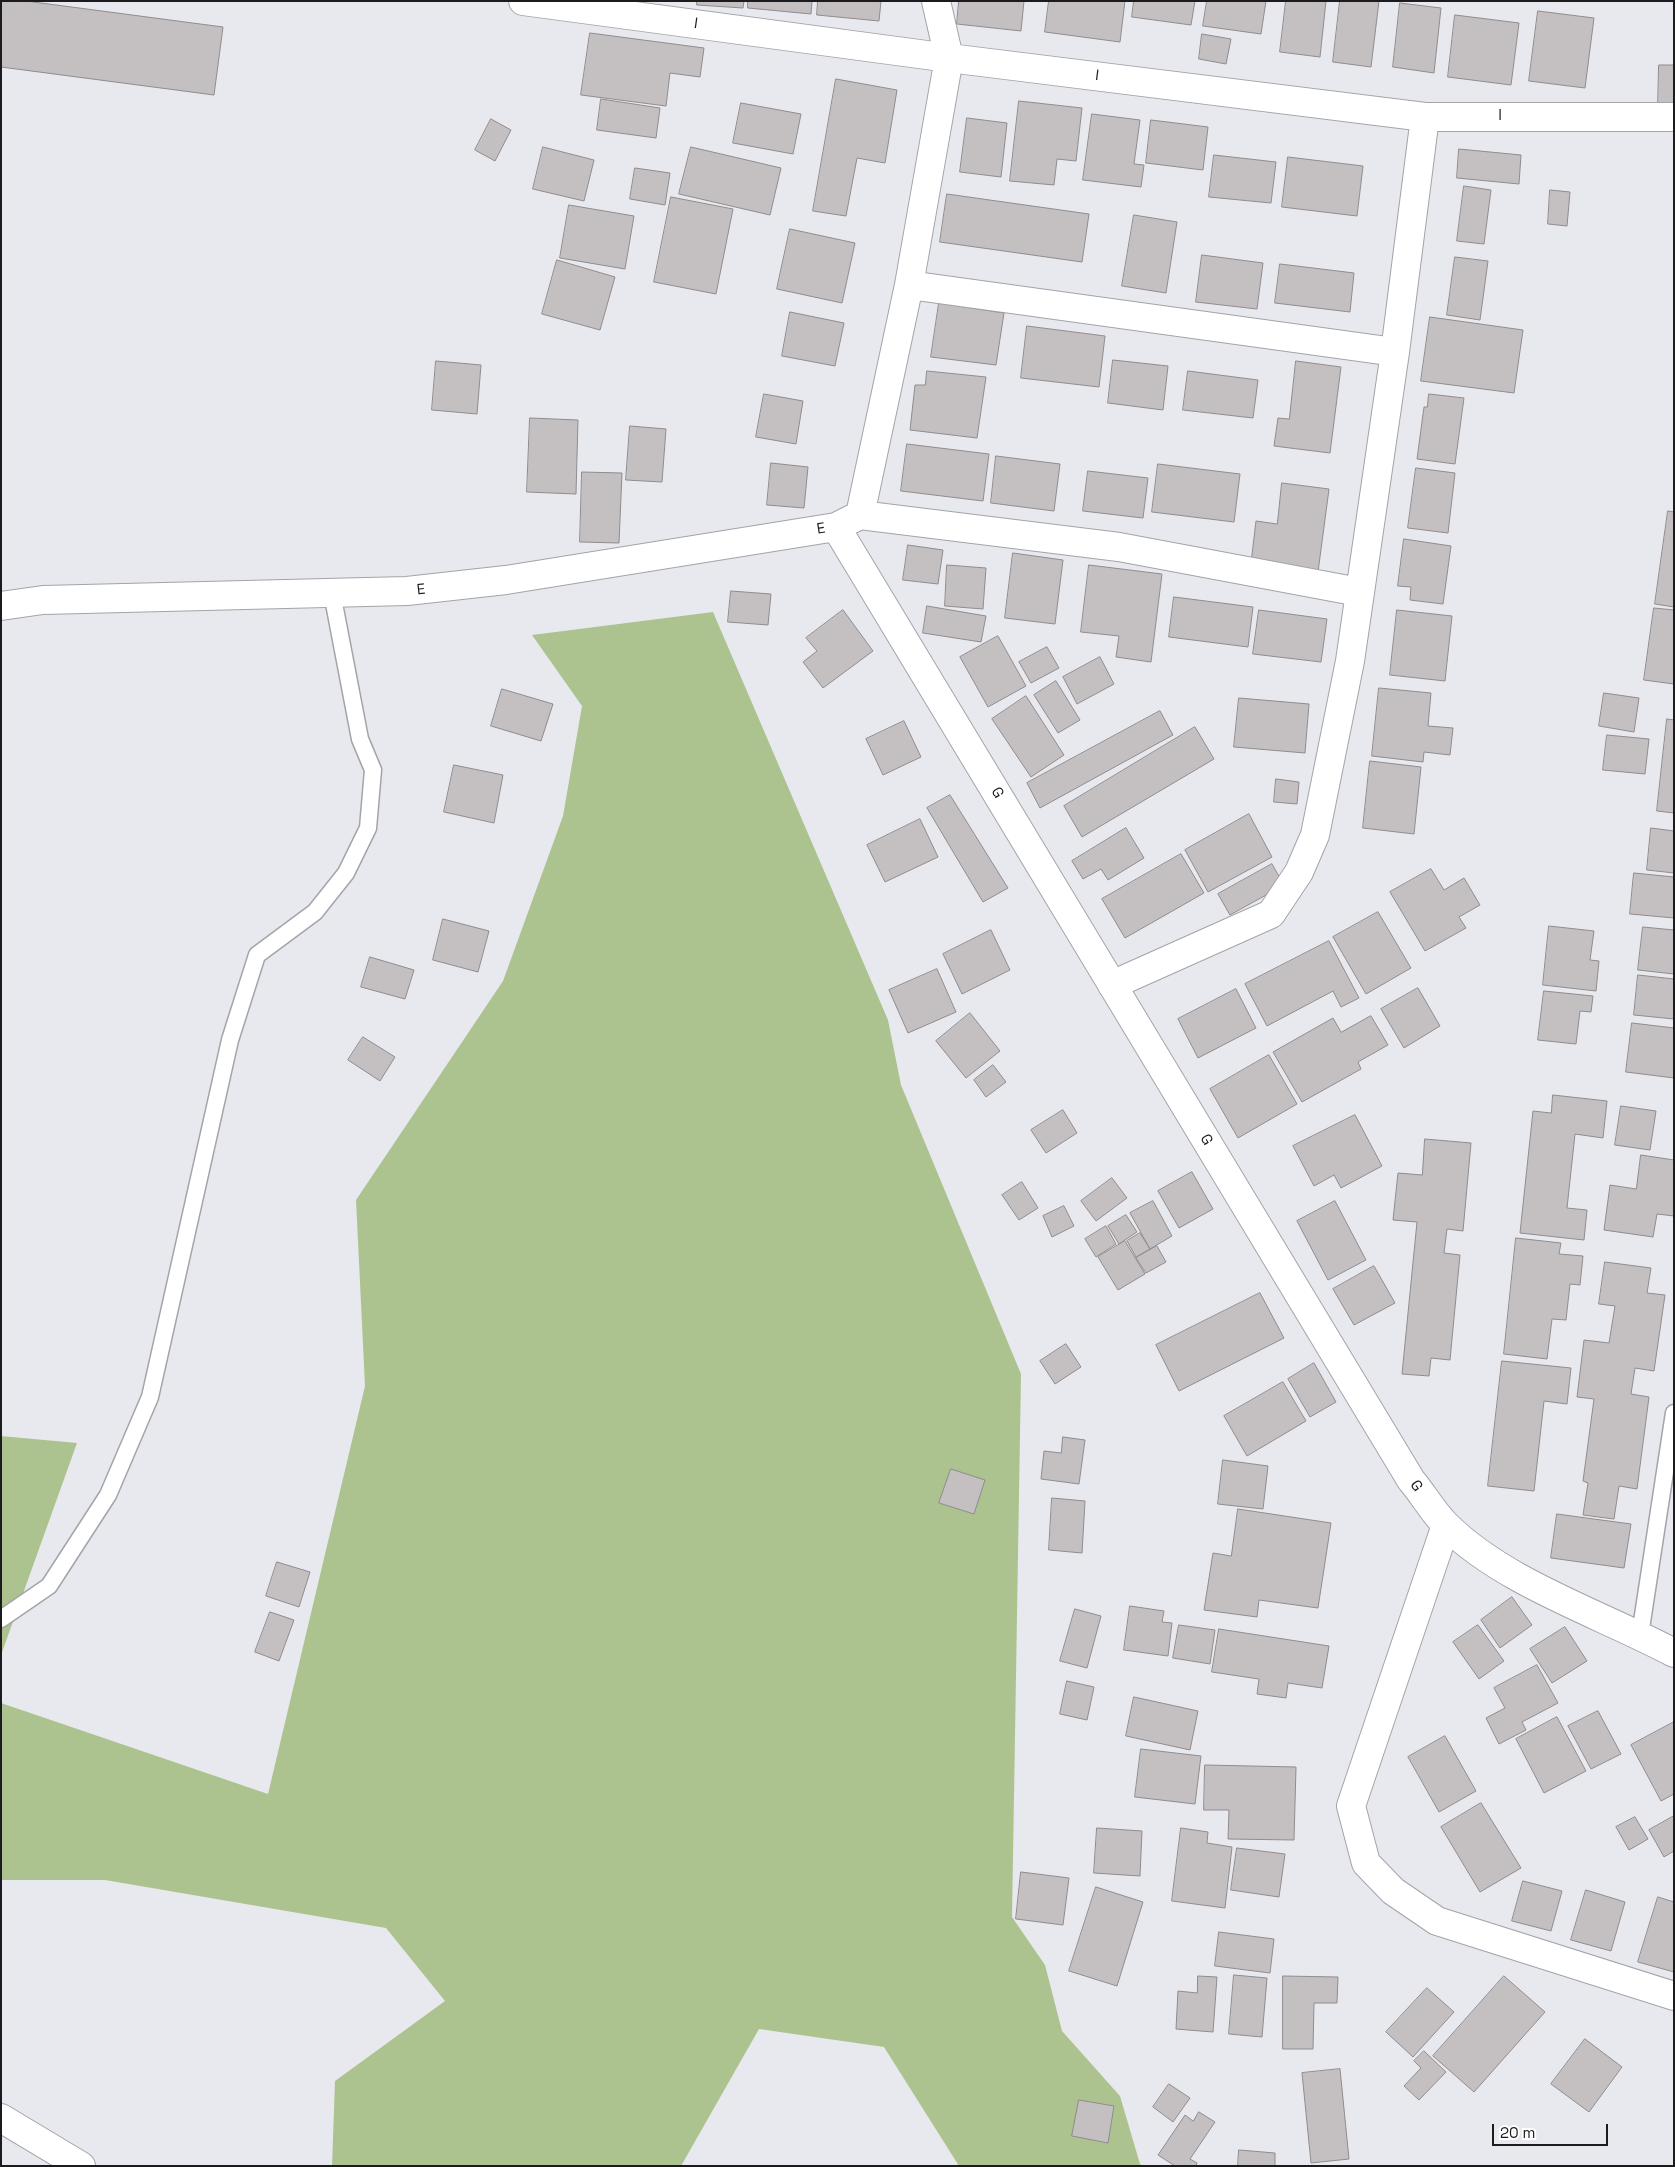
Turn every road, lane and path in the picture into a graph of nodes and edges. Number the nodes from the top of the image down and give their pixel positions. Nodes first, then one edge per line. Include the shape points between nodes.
1 (523, 1) edge
2 (936, 1) edge
3 (948, 58) junction
4 (1425, 117) junction
5 (1674, 117) edge
6 (909, 285) junction
7 (1395, 352) junction
8 (848, 521) junction
9 (1359, 592) junction
10 (332, 593) junction
11 (1, 606) edge
12 (1112, 985) junction
13 (1674, 1413) edge
14 (1446, 1525) junction
15 (1, 1619) edge
16 (1640, 1635) junction
17 (1674, 1653) edge
18 (1674, 1996) edge
19 (1, 2118) edge
20 (81, 2166) edge

1 - 3 street, I
2 - 3 street
3 - 4 street, I
3 - 6 street
4 - 5 street, I
4 - 7 street
6 - 7 street
6 - 8 street
7 - 9 street
8 - 9 street, E via 1119,547
8 - 10 street, E via 506,580 407,591
8 - 12 street, G
9 - 12 street via 1350,661 1315,835 1299,872 1271,914
10 - 11 street, E via 43,600
10 - 15 lane via 360,739 373,770 368,828 346,873 314,912 256,955 230,1040 150,1397 108,1495 49,1586
12 - 14 street, G via 1411,1480
13 - 16 lane
14 - 16 street, G via 1485,1556 1530,1584
14 - 18 street via 1351,1806 1366,1863 1393,1891 1438,1921
16 - 17 street, G
19 - 20 street

